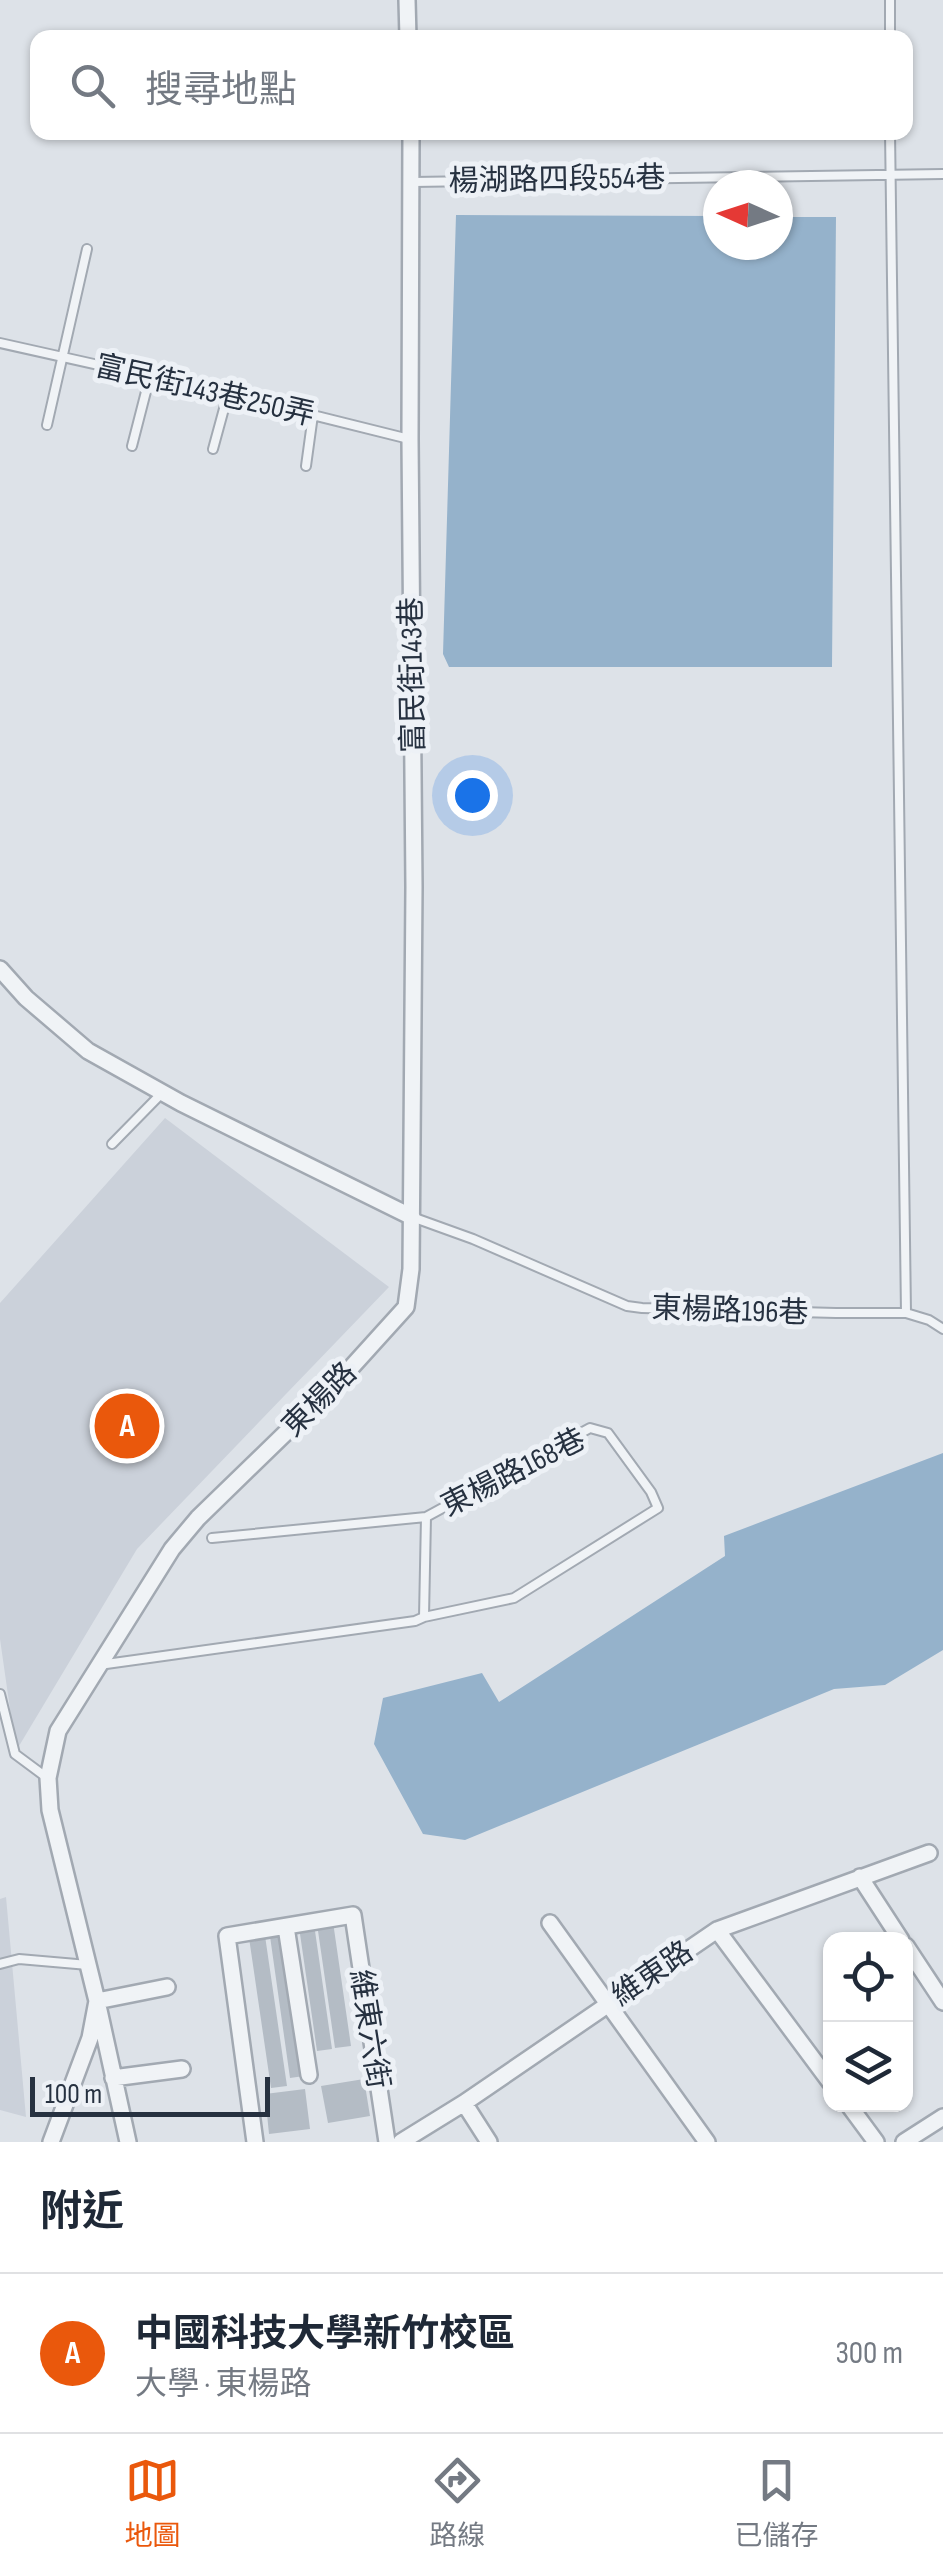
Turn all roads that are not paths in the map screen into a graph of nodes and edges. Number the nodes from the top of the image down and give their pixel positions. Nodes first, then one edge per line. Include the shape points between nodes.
1 (407, 0) edge
2 (890, 0) edge
3 (408, 30) edge
4 (890, 30) edge
5 (410, 140) edge
6 (890, 140) edge
7 (943, 174) edge
8 (890, 175) junction
9 (412, 182) junction
10 (88, 249) dead end
11 (0, 342) edge
12 (62, 357) junction
13 (150, 376) junction
14 (228, 394) junction
15 (313, 415) junction
16 (47, 425) dead end
17 (410, 439) junction
18 (132, 446) dead end
19 (212, 449) dead end
20 (306, 466) dead end
21 (0, 970) edge
22 (162, 1093) junction
23 (112, 1144) dead end
24 (412, 1217) junction
25 (906, 1312) junction
26 (943, 1329) edge
27 (426, 1517) junction
28 (212, 1538) dead end
29 (424, 1616) junction
30 (99, 1665) junction
31 (0, 1694) edge
32 (48, 1778) junction
33 (929, 1853) dead end
34 (860, 1877) junction
35 (550, 1924) dead end
36 (286, 1926) junction
37 (717, 1930) junction
38 (897, 1932) edge
39 (913, 1957) edge
40 (0, 1964) edge
41 (88, 1965) junction
42 (167, 1987) dead end
43 (96, 2001) junction
44 (943, 2002) edge
45 (607, 2004) junction
46 (182, 2069) dead end
47 (823, 2073) edge
48 (309, 2075) dead end
49 (114, 2078) junction
50 (464, 2103) junction
51 (854, 2112) edge
52 (943, 2117) edge
53 (52, 2142) edge
54 (128, 2142) edge
55 (255, 2142) edge
56 (388, 2142) edge
57 (401, 2142) edge
58 (489, 2142) edge
59 (708, 2142) edge
60 (876, 2142) edge
61 (904, 2142) edge

1 - 3 street
2 - 4 lane
5 - 9 street, 富民街143巷
6 - 8 lane
7 - 8 lane, 楊湖路四段554巷
8 - 9 lane, 楊湖路四段554巷
8 - 25 lane
9 - 17 street, 富民街143巷
10 - 12 lane
11 - 12 lane, 富民街143巷250弄
12 - 13 lane, 富民街143巷250弄
12 - 16 lane
13 - 14 lane, 富民街143巷250弄
13 - 18 lane
14 - 15 lane, 富民街143巷250弄
14 - 19 lane
15 - 17 lane, 富民街143巷250弄
15 - 20 lane
17 - 24 street, 富民街143巷
21 - 22 street via 88,1051
22 - 23 lane
22 - 24 street
24 - 25 lane, 東楊路196巷 via 627,1306
24 - 30 street, 東楊路 via 406,1308 198,1518
25 - 26 lane, 東楊路196巷
27 - 28 lane, 東楊路168巷
27 - 29 lane, 東楊路168巷
27 - 29 lane, 東楊路168巷 via 590,1428 608,1433 658,1508 514,1598
29 - 30 lane, 東楊路168巷
30 - 32 street, 東楊路 via 58,1732
31 - 32 lane via 15,1754
32 - 41 street, 東楊路
33 - 34 street, 維東路
34 - 37 street, 維東路
34 - 38 street
35 - 45 street
36 - 48 street
36 - 55 street via 227,1936
36 - 56 street, 維東六街 via 353,1915
37 - 45 street, 維東路
37 - 47 street
39 - 44 street
40 - 41 lane
41 - 43 street, 東楊路
42 - 43 street
43 - 49 street, 東楊路
43 - 53 street, 東楊路 via 90,2038
45 - 50 street, 維東路
45 - 59 street
46 - 49 street
49 - 54 street, 東楊路
50 - 57 street, 維東路
50 - 58 street
51 - 60 street
52 - 61 street

